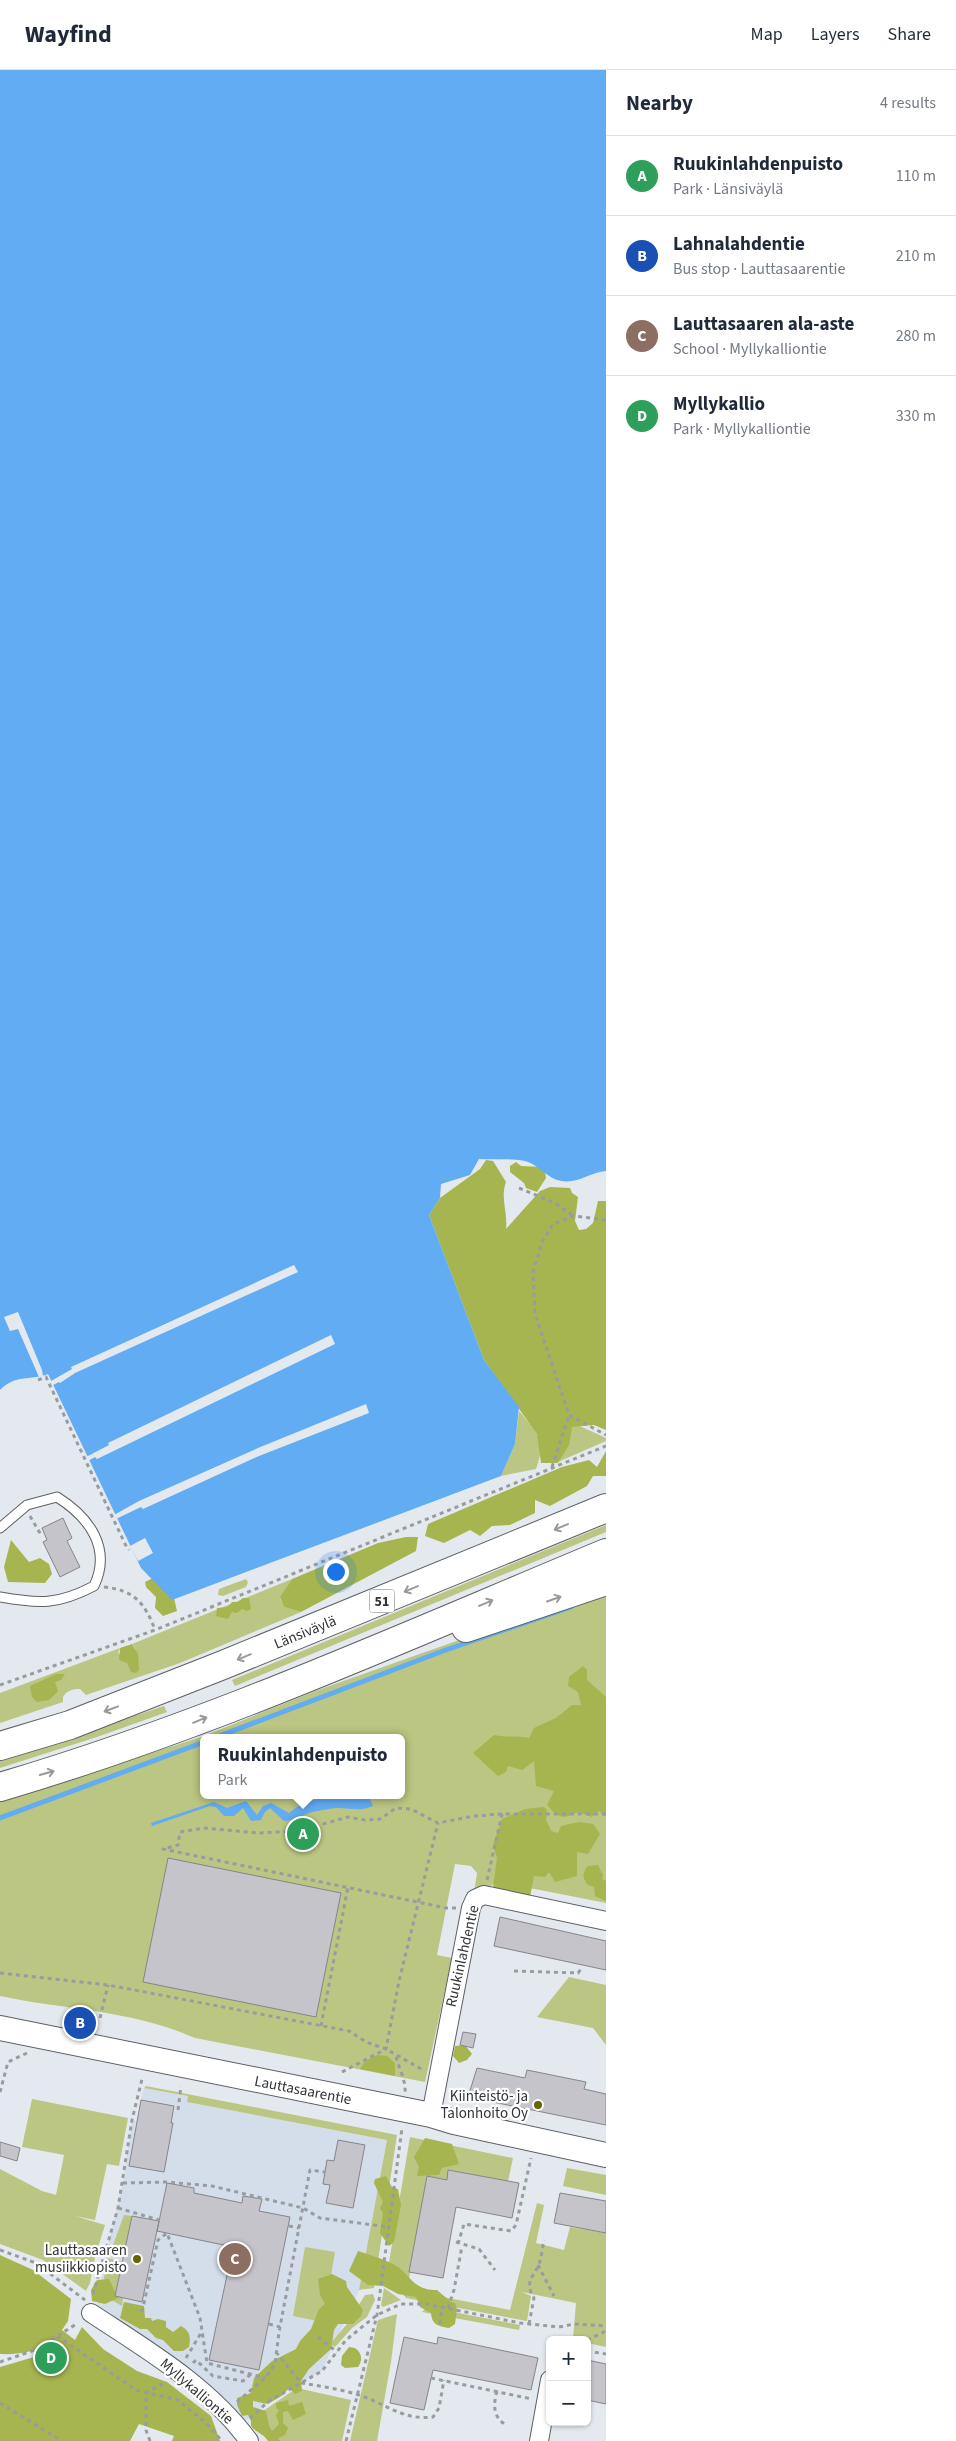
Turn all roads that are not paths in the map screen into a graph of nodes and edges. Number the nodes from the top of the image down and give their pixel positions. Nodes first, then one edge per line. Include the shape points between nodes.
1 (606, 1508) edge
2 (0, 1528) edge
3 (606, 1553) edge
4 (606, 1580) edge
5 (0, 1596) edge
6 (344, 1662) junction
7 (0, 1746) edge
8 (0, 1787) edge
9 (606, 1920) edge
10 (0, 2028) edge
11 (431, 2116) junction
12 (606, 2154) edge
13 (91, 2313) road end
14 (550, 2381) edge
15 (245, 2435) edge
16 (539, 2441) edge

1 -> 7 highway, Länsiväylä / 51 via 206,1672 70,1725
2 - 5 lane via 25,1506 57,1497 74,1508 101,1548 102,1562 94,1586 81,1593 51,1603
6 -> 3 highway
6 -> 4 highway via 491,1621
8 -> 6 highway via 172,1731
9 - 11 street, Ruukinlahdentie via 484,1895 475,1899 470,1908
10 - 11 main road, Lauttasaarentie
11 - 12 main road, Lauttasaarentie
13 - 15 street, Myllykalliontie via 176,2370
14 - 16 street

